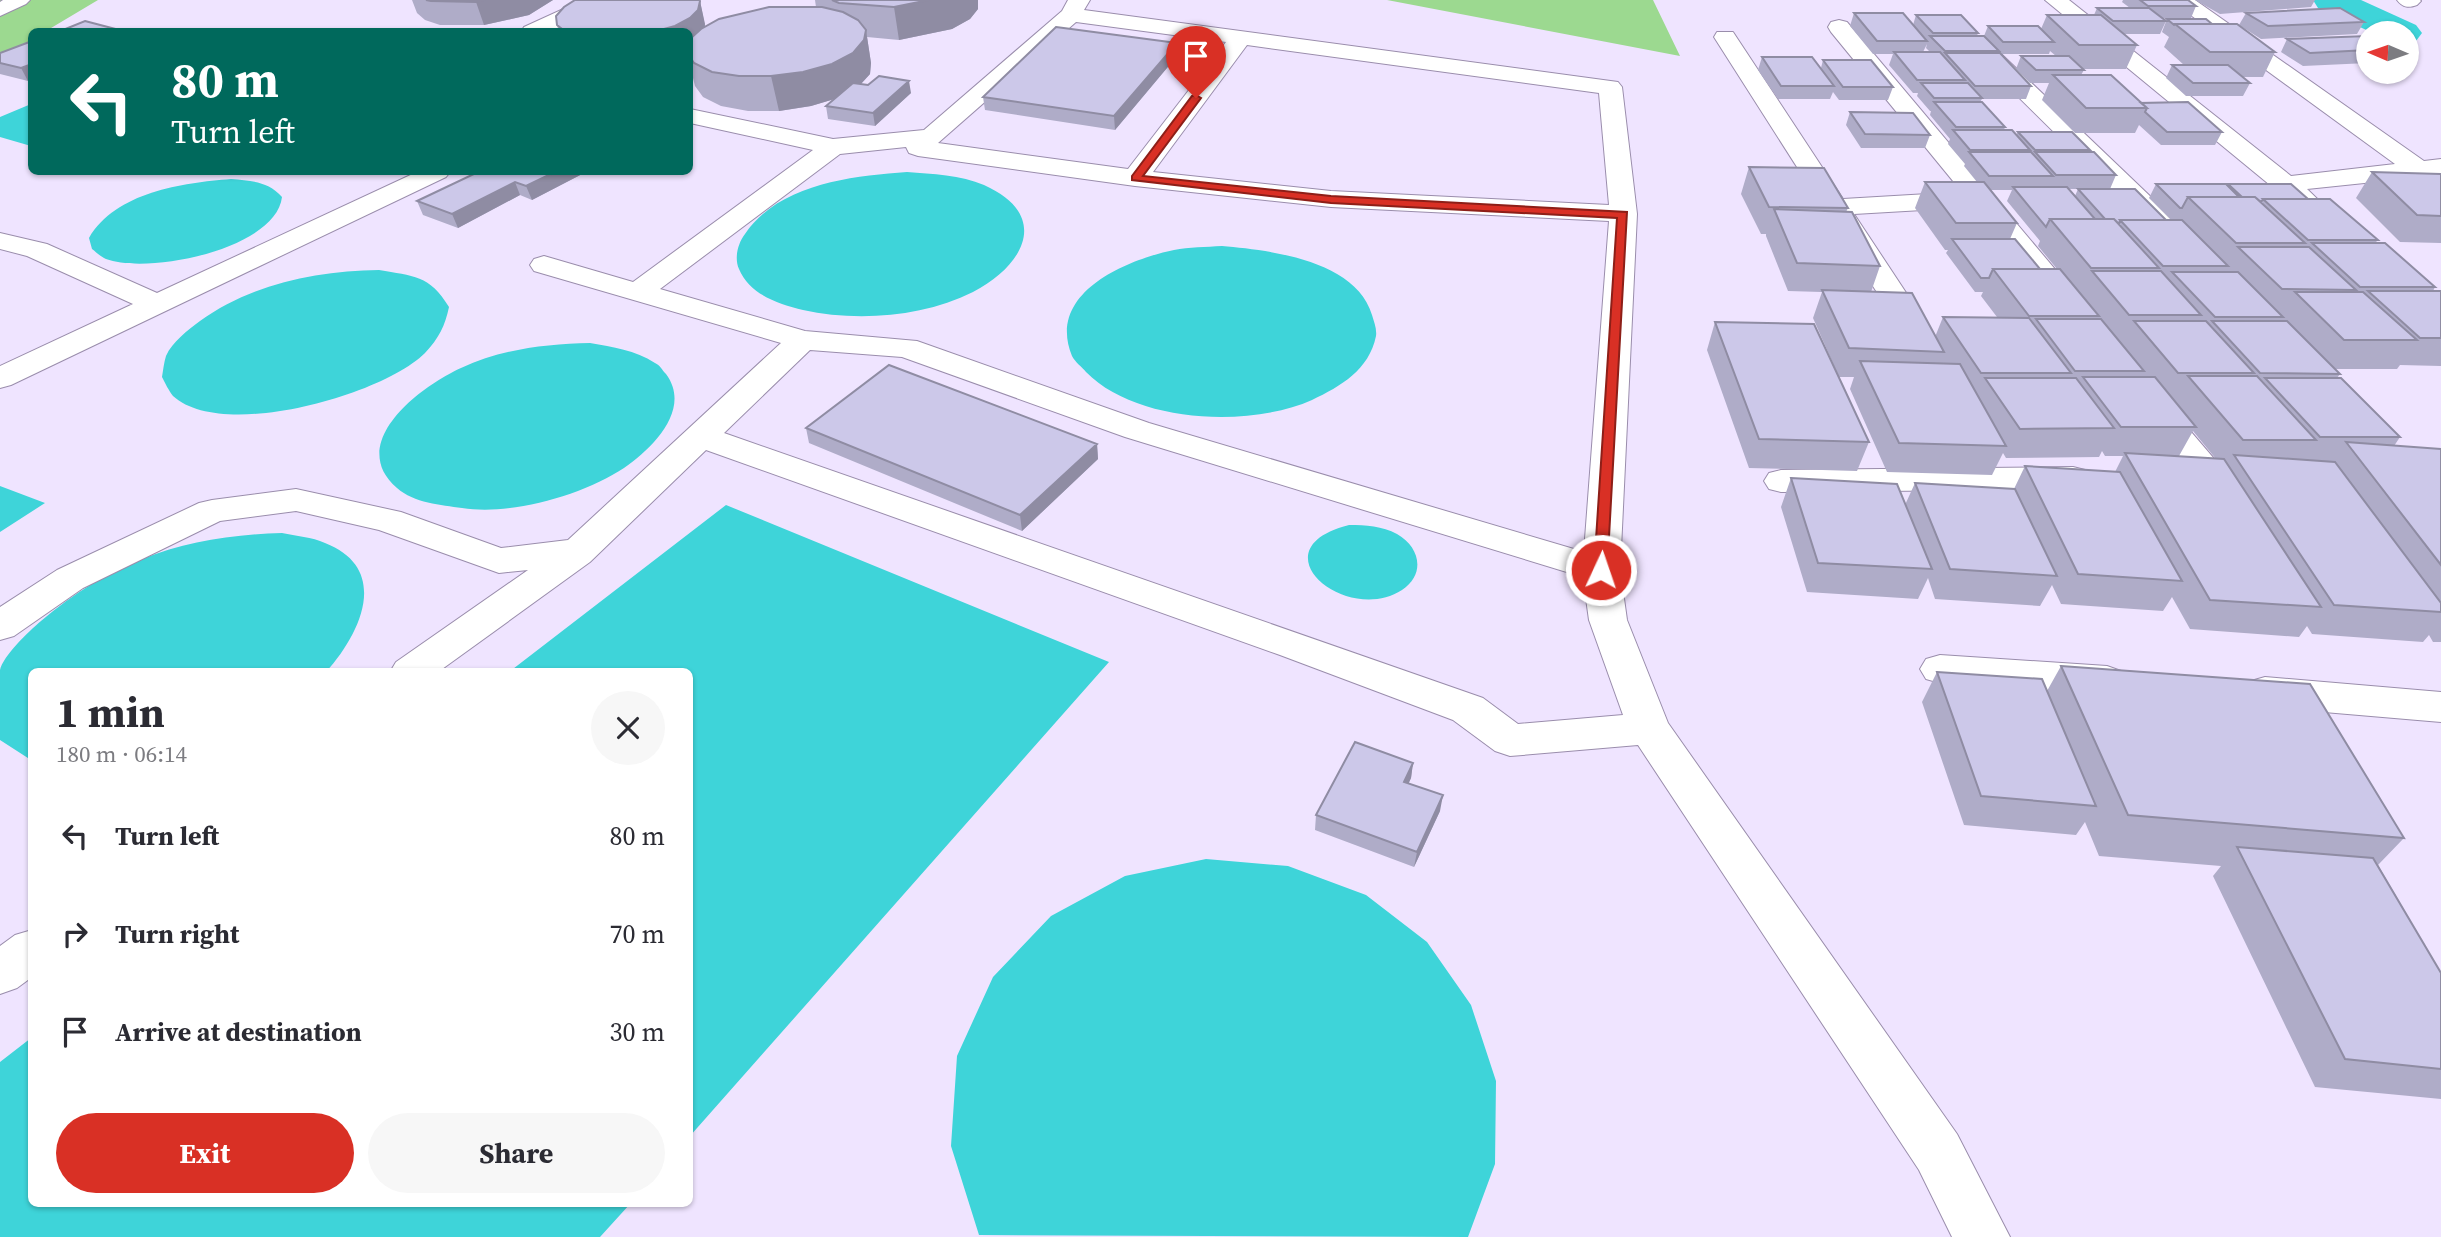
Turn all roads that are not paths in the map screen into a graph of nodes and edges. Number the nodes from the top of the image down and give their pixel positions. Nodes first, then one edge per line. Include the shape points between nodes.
1 (19, 0) edge
2 (600, 0) edge
3 (2056, 0) edge
4 (2181, 0) edge
5 (1075, 8) edge
6 (0, 10) edge
7 (1839, 27) dead end
8 (540, 28) edge
9 (1725, 37) dead end
10 (1241, 38) junction
11 (1974, 40) edge
12 (693, 117) edge
13 (929, 137) junction
14 (833, 147) junction
15 (2429, 167) edge
16 (431, 175) edge
17 (1135, 178) junction
18 (2285, 184) junction
19 (2243, 187) edge
20 (2160, 192) edge
21 (2132, 194) junction
22 (2091, 195) edge
23 (1996, 199) junction
24 (1836, 207) junction
25 (1623, 215) junction
26 (2347, 239) edge
27 (0, 241) edge
28 (2182, 242) edge
29 (544, 265) dead end
30 (638, 292) junction
31 (157, 304) junction
32 (2070, 306) edge
33 (803, 340) junction
34 (1931, 354) edge
35 (0, 378) edge
36 (2131, 380) edge
37 (701, 436) junction
38 (2170, 477) edge
39 (2104, 478) edge
40 (1781, 481) dead end
41 (579, 551) junction
42 (1601, 570) junction
43 (0, 626) edge
44 (416, 668) edge
45 (1940, 669) edge
46 (2143, 684) edge
47 (2258, 703) edge
48 (2441, 707) edge
49 (1649, 728) junction
50 (28, 953) edge
51 (0, 974) edge
52 (1982, 1237) edge

1 - 6 street
2 - 8 street
3 - 18 street
4 - 15 street
5 - 10 street
5 - 13 street
7 - 23 street
9 - 24 street
10 - 17 street
10 - 25 street via 1610,87
11 - 21 street
12 - 14 street
13 - 14 street
13 - 17 street via 918,148
14 - 30 street
15 - 18 street
16 - 31 street
17 - 25 street via 1331,200
18 - 19 street
18 - 26 street
20 - 21 street
21 - 22 street
21 - 28 street
23 - 24 street
23 - 32 street
24 - 34 street
25 - 42 street
27 - 31 street via 37,250
29 - 30 street
30 - 33 street
31 - 35 street
33 - 37 street
33 - 42 street via 906,348 1137,429
36 - 38 street via 2223,476
37 - 41 street
37 - 49 street via 1468,709 1510,740
39 - 40 street via 2003,467
41 - 43 street via 499,561 388,520 296,500 212,511 70,579
41 - 44 street
42 - 49 street via 1608,620
45 - 46 street
47 - 48 street
49 - 52 street via 1938,1152
50 - 51 street

